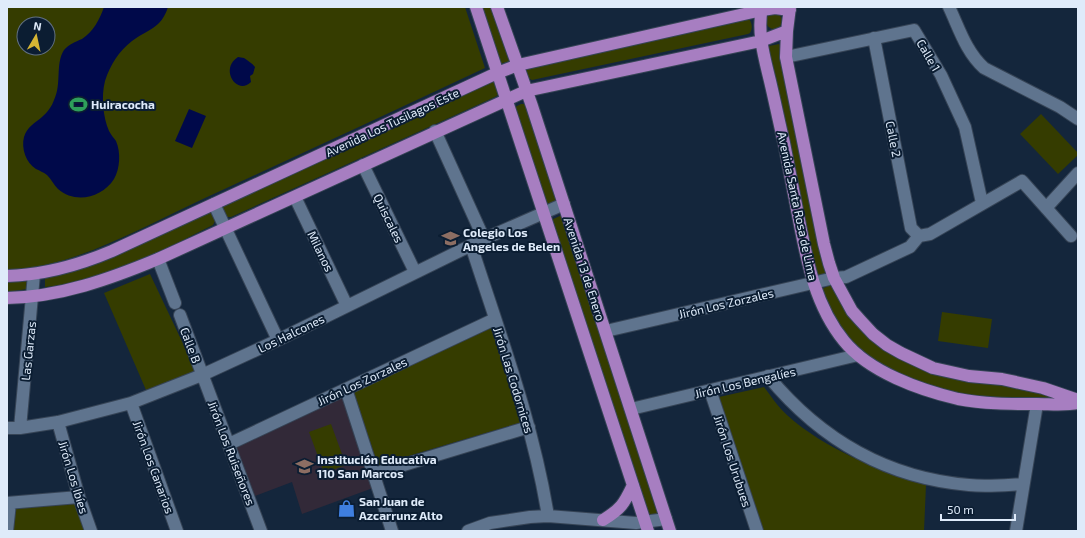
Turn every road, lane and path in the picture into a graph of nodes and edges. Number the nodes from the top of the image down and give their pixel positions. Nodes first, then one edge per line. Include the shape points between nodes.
1 (476, 7) edge
2 (497, 7) edge
3 (949, 7) edge
4 (762, 9) edge
5 (790, 9) edge
6 (786, 31) junction
7 (874, 38) junction
8 (761, 41) junction
9 (786, 58) junction
10 (518, 66) junction
11 (497, 73) junction
12 (526, 90) junction
13 (506, 99) junction
14 (1078, 119) edge
15 (435, 132) junction
16 (363, 165) junction
17 (1078, 173) edge
18 (295, 197) junction
19 (982, 203) junction
20 (214, 204) junction
21 (564, 204) junction
22 (1046, 208) junction
23 (544, 212) junction
24 (226, 228) junction
25 (919, 236) junction
26 (1071, 236) dead end
27 (484, 239) junction
28 (471, 245) junction
29 (158, 259) junction
30 (415, 272) junction
31 (34, 274) junction
32 (9, 277) edge
33 (834, 278) junction
34 (814, 283) junction
35 (33, 296) junction
36 (7, 298) edge
37 (175, 303) dead end
38 (347, 306) junction
39 (180, 316) dead end
40 (495, 319) junction
41 (606, 331) junction
42 (278, 340) junction
43 (858, 355) junction
44 (202, 375) junction
45 (768, 376) junction
46 (346, 389) junction
47 (710, 390) junction
48 (1078, 400) edge
49 (131, 403) junction
50 (1078, 403) edge
51 (1037, 404) junction
52 (631, 409) junction
53 (58, 422) junction
54 (530, 427) junction
55 (7, 428) edge
56 (20, 428) junction
57 (229, 444) junction
58 (374, 474) junction
59 (1023, 484) junction
60 (633, 485) junction
61 (79, 497) junction
62 (9, 503) edge
63 (548, 516) junction
64 (666, 519) junction
65 (603, 520) junction
66 (647, 527) edge
67 (7, 531) edge
68 (91, 531) edge
69 (177, 531) edge
70 (262, 531) edge
71 (392, 531) edge
72 (468, 531) edge
73 (670, 531) edge
74 (757, 531) edge
75 (1016, 531) edge

1 - 11 main road, Avenida 13 de Enero
2 - 10 main road, Avenida 13 de Enero
3 - 14 street via 977,62
4 - 5 main road, Avenida Los Tusilagos Este
4 - 8 main road, Avenida Santa Rosa de Lima
4 - 10 main road, Avenida Los Tusilagos Este
5 - 6 main road, Avenida Santa Rosa de Lima
6 - 8 main road
6 - 9 main road, Avenida Santa Rosa de Lima
7 - 9 street, Calle 1
7 - 19 street, Calle 1 via 914,30 941,75 965,127
7 - 25 street, Calle 2 via 911,228
8 - 12 main road
8 - 34 main road, Avenida Santa Rosa de Lima
9 - 33 main road, Avenida Santa Rosa de Lima via 824,244
10 - 11 main road, Avenida Los Tusilagos Este
10 - 12 main road, Avenida 13 de Enero
11 - 13 main road, Avenida 13 de Enero
11 - 20 main road, Avenida Los Tusilagos Este
12 - 13 main road
12 - 21 main road, Avenida 13 de Enero
13 - 15 main road
13 - 23 main road, Avenida 13 de Enero
15 - 16 main road
15 - 27 street
16 - 18 main road
16 - 30 street, Quiscales
17 - 22 street
18 - 24 main road
18 - 38 street, Milanos
19 - 22 street via 1022,181
19 - 25 street via 930,234
20 - 24 street
20 - 31 main road, Avenida Los Tusilagos Este via 86,262
21 - 23 street, Los Halcones
21 - 41 main road, Avenida 13 de Enero
22 - 26 street
23 - 27 street, Los Halcones
23 - 60 main road, Avenida 13 de Enero
24 - 29 main road
24 - 42 street
25 - 33 street, Jirón Los Zorzales via 903,250 846,277
27 - 28 street, Los Halcones
28 - 30 street, Los Halcones
28 - 40 street, Jirón Las Codornices
29 - 35 main road via 88,285
29 - 37 street
30 - 38 street, Los Halcones
31 - 32 main road, Avenida Los Tusilagos Este
31 - 35 street, Las Garzas
33 - 34 street, Jirón Los Zorzales
33 - 48 main road, Avenida Santa Rosa de Lima via 852,311 864,325 901,353 933,368 1043,388
34 - 41 street, Jirón Los Zorzales
34 - 43 main road, Avenida Santa Rosa de Lima via 835,328
35 - 36 main road
35 - 56 street, Las Garzas
38 - 42 street, Los Halcones
39 - 44 street, Calle B
40 - 46 street, Jirón Los Zorzales
40 - 54 street, Jirón Las Codornices
41 - 52 main road, Avenida 13 de Enero
42 - 44 street, Los Halcones
43 - 45 street, Jirón Los Bengalíes
43 - 51 main road, Avenida Santa Rosa de Lima via 892,375 932,392 985,403
44 - 49 street, Los Halcones
44 - 57 street, Jirón Los Ruiseñores
45 - 47 street, Jirón Los Bengalíes
45 - 59 street via 782,394 814,424 858,453 885,466 949,483 990,486
46 - 57 street, Jirón Los Zorzales
46 - 58 street
47 - 52 street, Jirón Los Bengalíes
47 - 74 street, Jirón Los Urubues
49 - 53 street, Los Halcones
49 - 69 street, Jirón Los Canarios
50 - 51 main road, Avenida Santa Rosa de Lima
51 - 59 street
52 - 64 main road, Avenida 13 de Enero
53 - 56 street, Los Halcones
53 - 61 street, Jirón Los Ibíes
54 - 58 street
54 - 63 street, Jirón Las Codornices
55 - 56 street, Los Halcones
57 - 70 street, Jirón Los Ruiseñores
58 - 71 street
59 - 75 street
60 - 65 main road via 617,512
60 - 66 main road, Avenida 13 de Enero
61 - 62 street
61 - 68 street, Jirón Los Ibíes
62 - 67 street
63 - 65 street
63 - 72 street via 503,520
64 - 66 street
64 - 73 main road, Avenida 13 de Enero
65 - 66 street via 636,523

